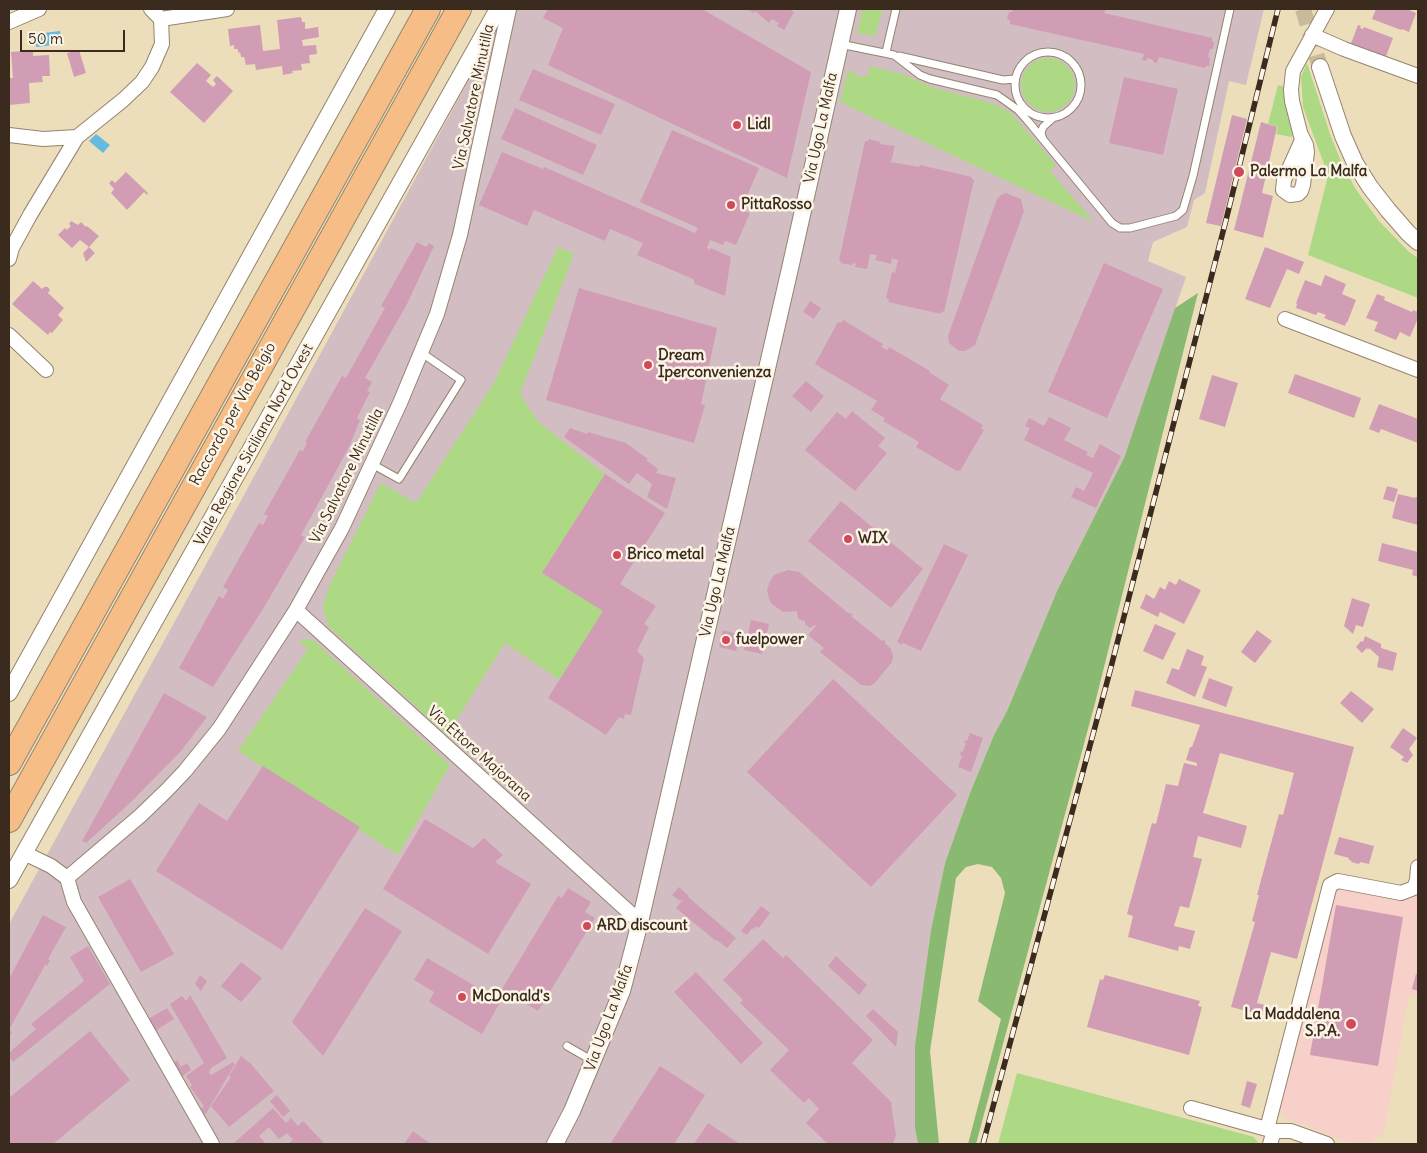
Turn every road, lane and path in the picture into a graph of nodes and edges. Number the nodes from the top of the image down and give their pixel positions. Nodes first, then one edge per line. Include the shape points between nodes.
1 (39, 9) edge
2 (227, 9) edge
3 (387, 9) edge
4 (428, 9) edge
5 (459, 9) edge
6 (498, 9) edge
7 (509, 9) edge
8 (848, 9) edge
9 (896, 9) edge
10 (1230, 9) edge
11 (1328, 9) edge
12 (156, 14) edge
13 (9, 22) edge
14 (1312, 35) junction
15 (840, 44) junction
16 (886, 52) junction
17 (894, 55) junction
18 (1320, 67) tunnel mouth
19 (1418, 76) edge
20 (1015, 79) junction
21 (1056, 117) junction
22 (1027, 120) junction
23 (1047, 122) junction
24 (1301, 134) dead end
25 (9, 135) edge
26 (77, 137) junction
27 (1043, 140) junction
28 (1418, 242) edge
29 (9, 259) edge
30 (1285, 319) dead end
31 (9, 335) edge
32 (422, 353) junction
33 (46, 370) dead end
34 (1418, 370) edge
35 (372, 464) junction
36 (296, 610) junction
37 (9, 693) edge
38 (9, 763) edge
39 (9, 820) edge
40 (24, 854) junction
41 (1418, 867) edge
42 (67, 878) junction
43 (9, 880) edge
44 (640, 922) junction
45 (567, 1046) dead end
46 (594, 1061) junction
47 (1191, 1108) dead end
48 (1270, 1135) edge
49 (212, 1144) edge
50 (555, 1144) edge
51 (1327, 1144) edge

1 - 13 street
2 - 12 street
3 - 37 street
4 - 38 highway, Raccordo per Via Belgio
5 - 39 highway, Raccordo per Via Belgio
6 - 40 street, Viale Regione Siciliana Nord Ovest
7 - 32 street, Via Salvatore Minutilla via 460,235
8 - 15 street, Via Ugo La Malfa
9 - 16 lane
10 - 27 lane via 1186,205 1180,214 1130,228 1115,226
11 - 14 street
12 - 26 street via 162,44 152,67 123,100
14 - 19 street
14 - 24 street via 1291,79 1292,101
15 - 16 lane
15 - 44 street, Via Ugo La Malfa
16 - 17 lane
17 - 20 lane via 1003,80
17 - 22 lane via 930,79 996,95
18 - 28 street via 1355,163 1388,210
20 - 21 lane via 1018,99 1023,106 1038,116
20 - 21 lane via 1024,62 1041,52 1051,51 1069,59 1080,75 1080,93 1071,108
21 - 23 lane
22 - 23 lane via 1036,124
22 - 27 lane
23 - 27 lane via 1041,133
25 - 26 street via 43,139
26 - 29 street via 30,215
30 - 34 street
31 - 33 street
32 - 35 street, Via Salvatore Minutilla
32 - 35 lane via 461,380 399,479
35 - 36 street, Via Salvatore Minutilla via 342,528
36 - 42 street, Via Salvatore Minutilla via 220,728 185,771 140,816
36 - 44 street, Via Ettore Majorana
40 - 42 street
40 - 43 street, Viale Regione Siciliana Nord Ovest
41 - 48 street via 1414,888 1401,893 1338,881 1330,885
42 - 49 street via 74,902
44 - 46 street, Via Ugo La Malfa via 622,991
45 - 46 lane
46 - 50 street, Via Ugo La Malfa
47 - 48 street
48 - 51 street via 1291,1131

